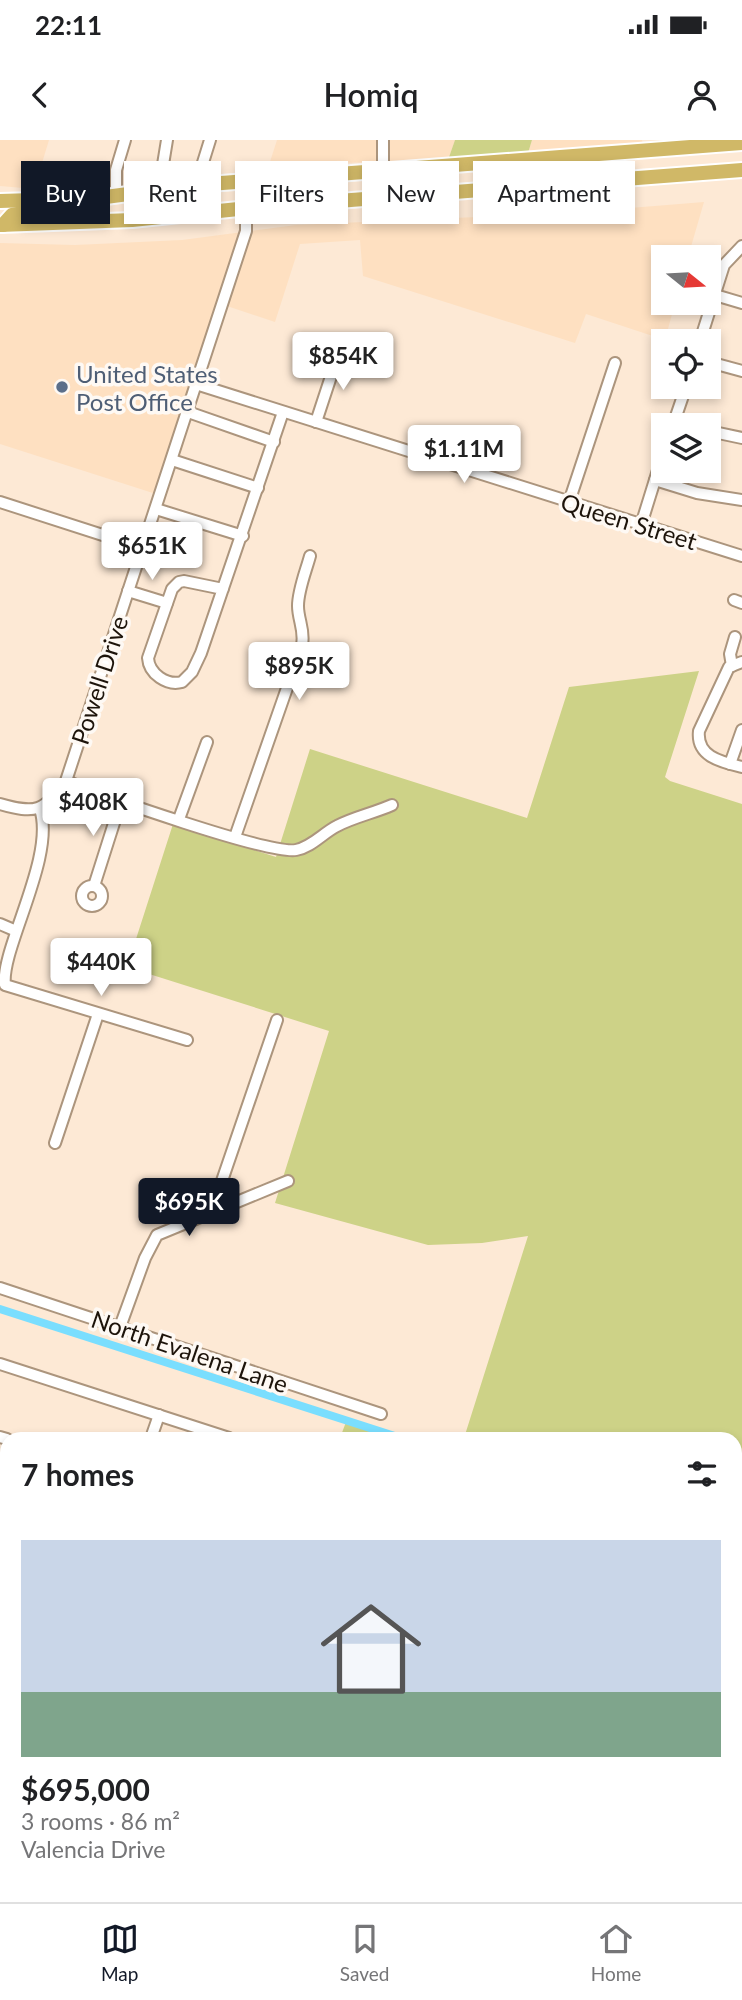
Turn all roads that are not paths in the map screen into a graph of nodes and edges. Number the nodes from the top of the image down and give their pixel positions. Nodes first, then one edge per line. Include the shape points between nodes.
1 (125, 140) edge
2 (167, 140) edge
3 (210, 140) edge
4 (383, 140) edge
5 (742, 143) edge
6 (164, 161) edge
7 (203, 161) edge
8 (383, 161) edge
9 (459, 167) edge
10 (742, 170) edge
11 (124, 194) edge
12 (116, 195) junction
13 (110, 196) edge
14 (21, 200) edge
15 (348, 200) edge
16 (0, 201) edge
17 (235, 209) edge
18 (21, 213) edge
19 (247, 224) edge
20 (2, 225) edge
21 (742, 246) edge
22 (721, 278) edge
23 (721, 297) edge
24 (742, 303) edge
25 (318, 345) dead end
26 (340, 352) junction
27 (354, 357) dead end
28 (615, 363) dead end
29 (721, 365) edge
30 (742, 371) edge
31 (196, 384) junction
32 (188, 412) junction
33 (283, 412) junction
34 (316, 422) junction
35 (721, 434) edge
36 (742, 438) edge
37 (274, 442) junction
38 (172, 460) junction
39 (654, 483) edge
40 (665, 483) edge
41 (258, 488) junction
42 (742, 500) edge
43 (0, 502) edge
44 (569, 502) junction
45 (156, 509) junction
46 (641, 525) junction
47 (243, 536) junction
48 (143, 548) junction
49 (310, 556) dead end
50 (742, 556) edge
51 (223, 589) junction
52 (128, 591) junction
53 (167, 603) junction
54 (735, 637) dead end
55 (737, 664) edge
56 (742, 730) edge
57 (207, 742) dead end
58 (730, 764) junction
59 (742, 767) edge
60 (66, 781) junction
61 (121, 801) junction
62 (0, 804) edge
63 (392, 805) dead end
64 (40, 808) junction
65 (179, 819) junction
66 (234, 837) junction
67 (94, 886) dead end
68 (0, 924) edge
69 (14, 930) junction
70 (1, 968) edge
71 (98, 1014) junction
72 (277, 1020) dead end
73 (187, 1040) dead end
74 (55, 1143) dead end
75 (288, 1181) dead end
76 (211, 1213) junction
77 (0, 1288) edge
78 (120, 1327) junction
79 (0, 1364) edge
80 (381, 1414) dead end
81 (159, 1415) junction
82 (153, 1432) edge
83 (209, 1432) edge

1 - 12 street via 116,170
2 - 6 street
3 - 7 street
4 - 8 street
5 - 9 main road
10 - 15 main road
11 - 12 main road
12 - 13 main road
14 - 16 main road
17 - 20 main road via 132,220
18 - 20 main road
19 - 31 street, Powell Drive
21 - 22 street via 727,261
23 - 24 street
25 - 26 street
26 - 27 street
26 - 34 street
28 - 44 street
29 - 30 street
31 - 32 street, Powell Drive
31 - 33 street, Queen Street
32 - 37 street
32 - 38 street, Powell Drive
33 - 34 street, Queen Street
33 - 37 street
34 - 44 street, Queen Street
35 - 36 street
37 - 41 street
38 - 41 street
38 - 45 street, Powell Drive
39 - 46 street
40 - 42 street
41 - 47 street
43 - 48 street
44 - 46 street, Queen Street
45 - 47 street
45 - 48 street, Powell Drive
46 - 50 street, Queen Street
47 - 51 street
48 - 52 street, Powell Drive
49 - 66 street via 299,598 302,645
51 - 53 street via 179,582
51 - 53 street via 197,662 186,679 176,683 156,675 148,663
52 - 53 street
52 - 60 street, Powell Drive
54 - 55 street via 730,654
55 - 58 street via 699,731 701,749
56 - 58 street
57 - 65 street
58 - 59 street
60 - 61 street
60 - 64 street, Powell Drive
61 - 65 street
61 - 67 street
62 - 64 street
63 - 66 street via 346,822 295,850
64 - 69 street via 43,824 36,863
65 - 66 street
68 - 69 street
69 - 70 street
70 - 71 street via 5,985
71 - 73 street
71 - 74 street
72 - 76 street
75 - 76 street
76 - 78 street via 157,1235
77 - 78 street, North Evalena Lane
78 - 80 street, North Evalena Lane
79 - 81 street
81 - 82 street
81 - 83 street

